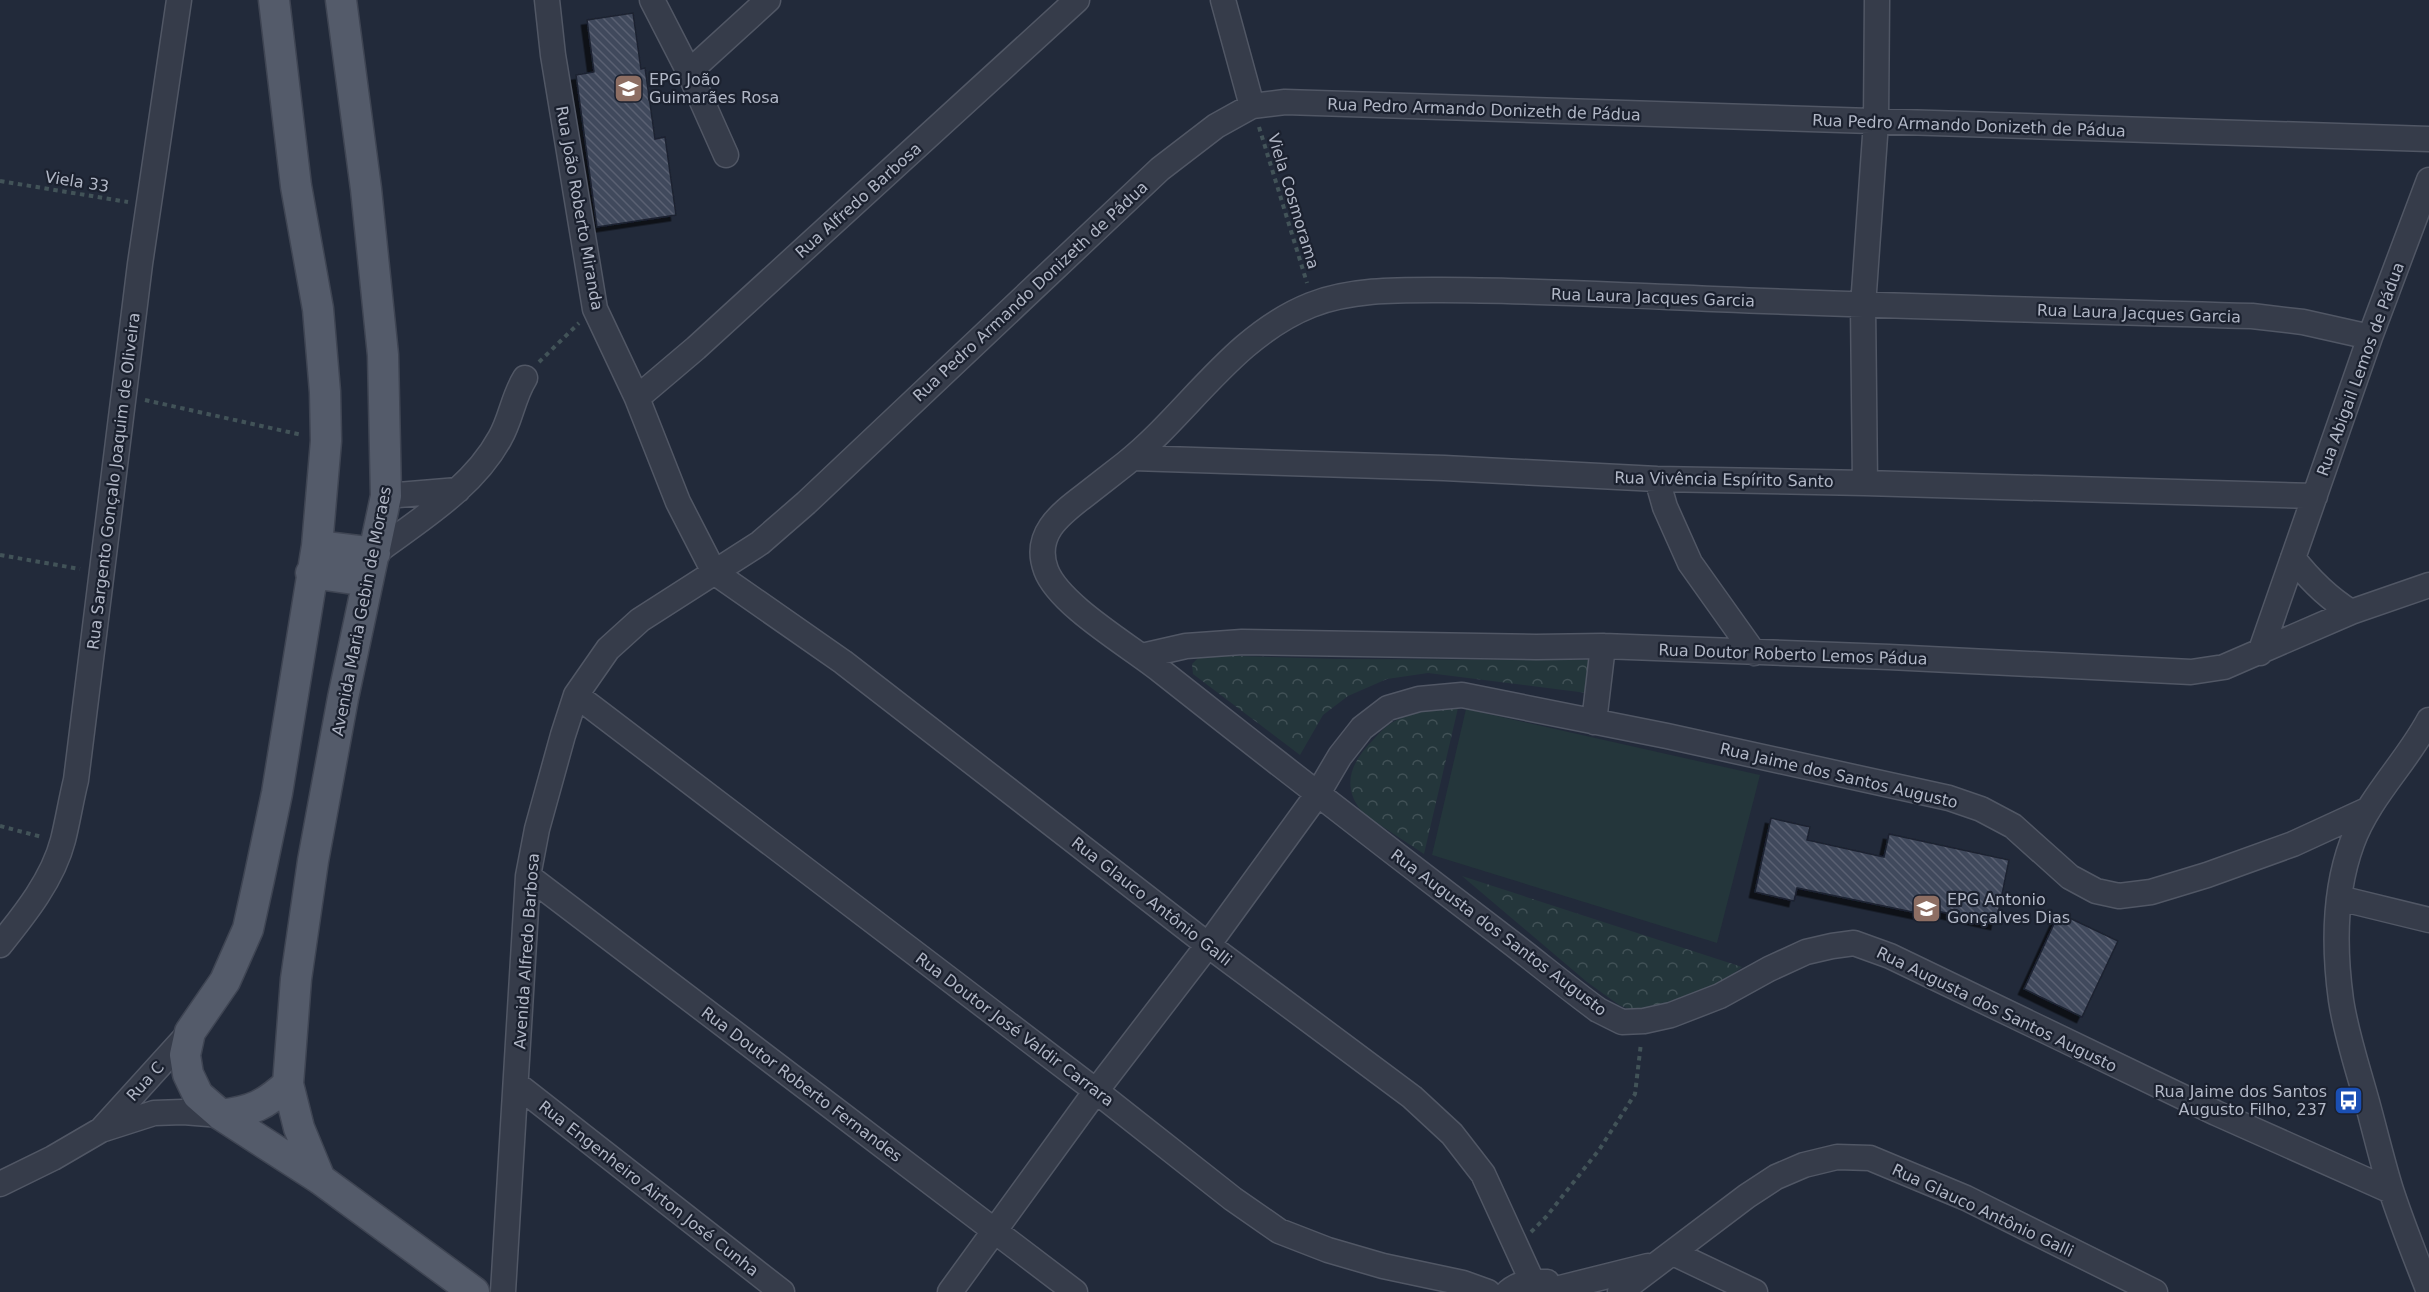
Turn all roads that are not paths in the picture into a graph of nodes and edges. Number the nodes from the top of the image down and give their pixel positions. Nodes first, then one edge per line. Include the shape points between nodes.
1 (179, 0) edge
2 (274, 0) edge
3 (342, 0) edge
4 (547, 0) edge
5 (652, 0) edge
6 (768, 0) edge
7 (1077, 0) edge
8 (1223, 0) edge
9 (1877, 0) edge
10 (689, 72) junction
11 (1252, 106) junction
12 (1876, 122) junction
13 (2429, 139) edge
14 (726, 155) dead end
15 (2429, 180) edge
16 (1863, 306) junction
17 (2370, 337) junction
18 (525, 378) road end
19 (638, 398) junction
20 (1133, 458) junction
21 (1658, 479) junction
22 (1865, 483) junction
23 (459, 490) junction
24 (386, 496) junction
25 (2315, 496) junction
26 (1043, 556) joint
27 (2293, 558) junction
28 (314, 560) junction
29 (371, 567) junction
30 (714, 572) junction
31 (2429, 585) edge
32 (2351, 612) junction
33 (1603, 646) junction
34 (1754, 653) junction
35 (2260, 653) junction
36 (1142, 656) junction
37 (576, 695) junction
38 (2429, 720) edge
39 (1594, 722) junction
40 (1323, 786) junction
41 (2367, 810) junction
42 (528, 876) junction
43 (2339, 898) junction
44 (2429, 920) edge
45 (0, 945) edge
46 (1208, 945) junction
47 (190, 1032) junction
48 (288, 1084) junction
49 (516, 1084) junction
50 (1096, 1091) junction
51 (221, 1115) junction
52 (101, 1130) junction
53 (320, 1179) junction
54 (0, 1184) edge
55 (2391, 1191) junction
56 (994, 1231) junction
57 (1665, 1258) junction
58 (1532, 1281) junction
59 (1562, 1290) edge
60 (474, 1292) edge
61 (503, 1292) edge
62 (782, 1292) edge
63 (950, 1292) edge
64 (1075, 1292) edge
65 (1488, 1292) edge
66 (1508, 1292) edge
67 (1620, 1292) edge
68 (1755, 1292) edge
69 (2155, 1292) edge
70 (2429, 1292) edge

1 - 45 street, Rua Sargento Gonçalo Joaquim de Oliveira via 123,394 75,780 63,842 47,878
2 - 28 main road via 296,186 318,309 325,392 326,441
3 - 24 main road, Avenida Maria Gebin de Moraes via 383,355
4 - 19 street, Rua João Roberto Miranda via 595,309
5 - 10 street
6 - 10 street
7 - 19 street, Rua Alfredo Barbosa
8 - 11 street
9 - 12 street
10 - 14 street
11 - 12 street, Rua Pedro Armando Donizeth de Pádua via 1286,102
11 - 30 street, Rua Pedro Armando Donizeth de Pádua via 1216,126 1160,169 806,503 760,543
12 - 13 street, Rua Pedro Armando Donizeth de Pádua
12 - 16 street
15 - 17 street, Rua Abigail Lemos de Pádua
16 - 17 street, Rua Laura Jacques Garcia via 2252,316 2303,322
16 - 20 street, Rua Laura Jacques Garcia via 1490,290 1403,290 1345,296 1313,304 1283,318 1251,341
16 - 22 street
17 - 25 street, Rua Abigail Lemos de Pádua
18 - 23 street via 515,393 501,437
19 - 30 street, Rua João Roberto Miranda via 678,502
20 - 21 street, Rua Vivência Espírito Santo
20 - 26 street, Rua Laura Jacques Garcia via 1060,515 1049,527
21 - 22 street, Rua Vivência Espírito Santo
21 - 34 street via 1665,507 1690,563
22 - 25 street, Rua Vivência Espírito Santo
23 - 24 street
23 - 29 street
24 - 29 main road, Avenida Maria Gebin de Moraes
25 - 27 street, Rua Abigail Lemos de Pádua
26 - 36 street, Rua Augusta dos Santos Augusto via 1056,590
27 - 32 street via 2312,582
27 - 35 street, Rua Abigail Lemos de Pádua
28 - 29 main road
28 - 47 main road via 277,793 248,929 225,981
29 - 48 main road, Avenida Maria Gebin de Moraes via 313,861 296,979
30 - 37 street, Avenida Alfredo Barbosa via 640,620 608,650
30 - 46 street, Rua Glauco Antônio Galli via 843,662
31 - 32 street, Rua Doutor Roberto Lemos Pádua
32 - 35 street, Rua Doutor Roberto Lemos Pádua
33 - 34 street, Rua Doutor Roberto Lemos Pádua
33 - 36 street, Rua Doutor Roberto Lemos Pádua via 1242,642 1186,646
33 - 39 street
34 - 35 street, Rua Doutor Roberto Lemos Pádua via 2191,672 2224,667
36 - 40 street, Rua Augusta dos Santos Augusto
37 - 42 street, Avenida Alfredo Barbosa via 537,829
37 - 50 street, Rua Doutor José Valdir Carrara
38 - 41 street
39 - 40 street, Rua Jaime dos Santos Augusto via 1462,695 1419,699 1388,708 1362,728
39 - 41 street, Rua Jaime dos Santos Augusto via 1949,798 2013,826 2070,877 2096,891 2119,896 2151,892 2207,875 2293,844
40 - 46 street, Rua Jaime dos Santos Augusto
40 - 55 street, Rua Augusta dos Santos Augusto via 1598,1010 1623,1022 1671,1015 1720,996 1806,952 1854,943 1890,956 2212,1112
41 - 43 street via 2352,843
42 - 49 street, Avenida Alfredo Barbosa
42 - 56 street, Rua Doutor Roberto Fernandes
43 - 44 street
43 - 55 street via 2337,952 2341,1002
46 - 50 street, Rua Jaime dos Santos Augusto
46 - 58 street, Rua Glauco Antônio Galli via 1412,1097 1452,1134 1483,1174
47 - 51 main road via 185,1055 188,1074 198,1095
47 - 52 street, Rua C
48 - 51 main road via 257,1107
48 - 53 main road, Avenida Maria Gebin de Moraes via 299,1128
49 - 61 street, Avenida Alfredo Barbosa
49 - 62 street, Rua Engenheiro Airton José Cunha
50 - 56 street, Rua Jaime dos Santos Augusto
50 - 65 street, Rua Doutor José Valdir Carrara via 1279,1231 1383,1266
51 - 52 street, Rua C via 154,1113
51 - 53 main road
52 - 54 street, Rua C
53 - 60 main road
55 - 70 street
56 - 63 street, Rua Jaime dos Santos Augusto
56 - 64 street, Rua Doutor Roberto Fernandes
57 - 59 street, Rua Glauco Antônio Galli
57 - 67 street, Rua Glauco Antônio Galli
57 - 68 street
57 - 69 street, Rua Glauco Antônio Galli via 1776,1178 1804,1165 1837,1157 1870,1158 1966,1198
58 - 59 street via 1547,1282
58 - 66 street

